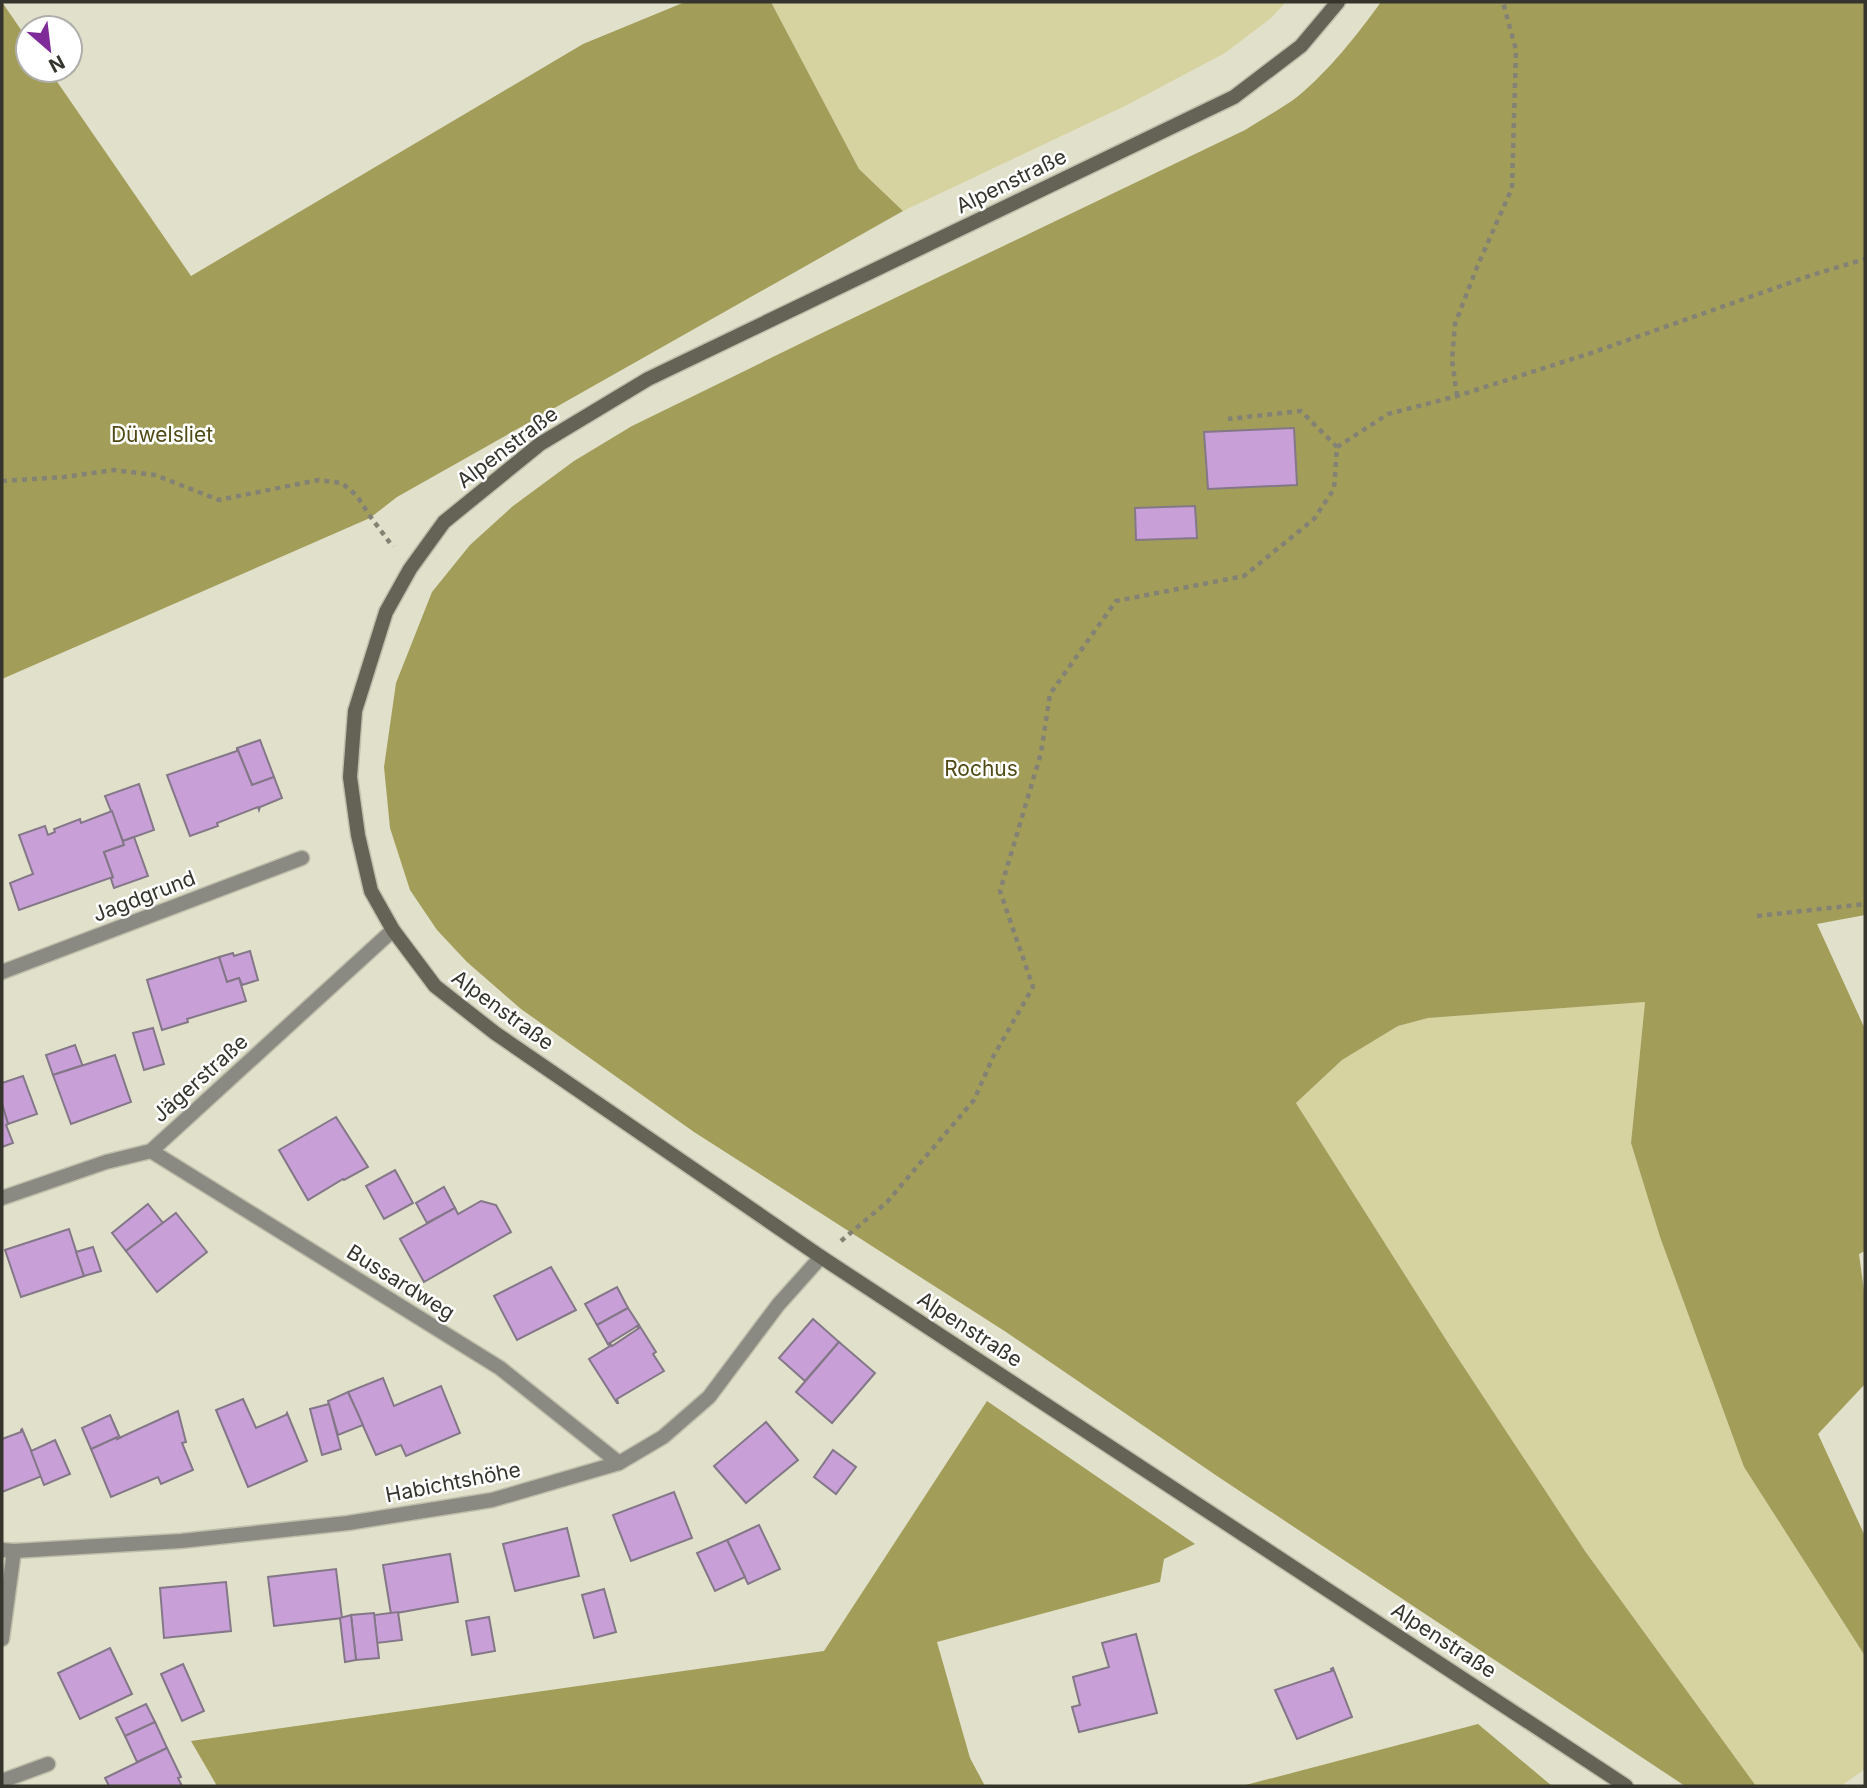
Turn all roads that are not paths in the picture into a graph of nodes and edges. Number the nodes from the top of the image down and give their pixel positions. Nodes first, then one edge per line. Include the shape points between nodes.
1 (1338, 2) edge
2 (302, 859) dead end
3 (393, 930) junction
4 (2, 972) edge
5 (151, 1151) junction
6 (2, 1198) edge
7 (821, 1257) junction
8 (619, 1463) junction
9 (8, 1550) edge
10 (2, 1639) edge
11 (48, 1764) dead end
12 (2, 1782) edge
13 (1626, 1786) edge

1 - 3 street, Alpenstraße via 1301,46 1234,97 648,379 540,444 444,523 386,612 355,711 350,777 358,835 371,891
2 - 4 street, Jagdgrund
3 - 5 street, Jägerstraße
3 - 7 street, Alpenstraße via 435,986 485,1026
5 - 6 street, Jägerstraße
5 - 8 street, Bussardweg via 500,1368
7 - 8 street, Habichtshöhe via 709,1397 663,1437
7 - 13 street, Alpenstraße
8 - 9 street, Habichtshöhe via 492,1500 348,1523 181,1541
9 - 10 street
11 - 12 street

